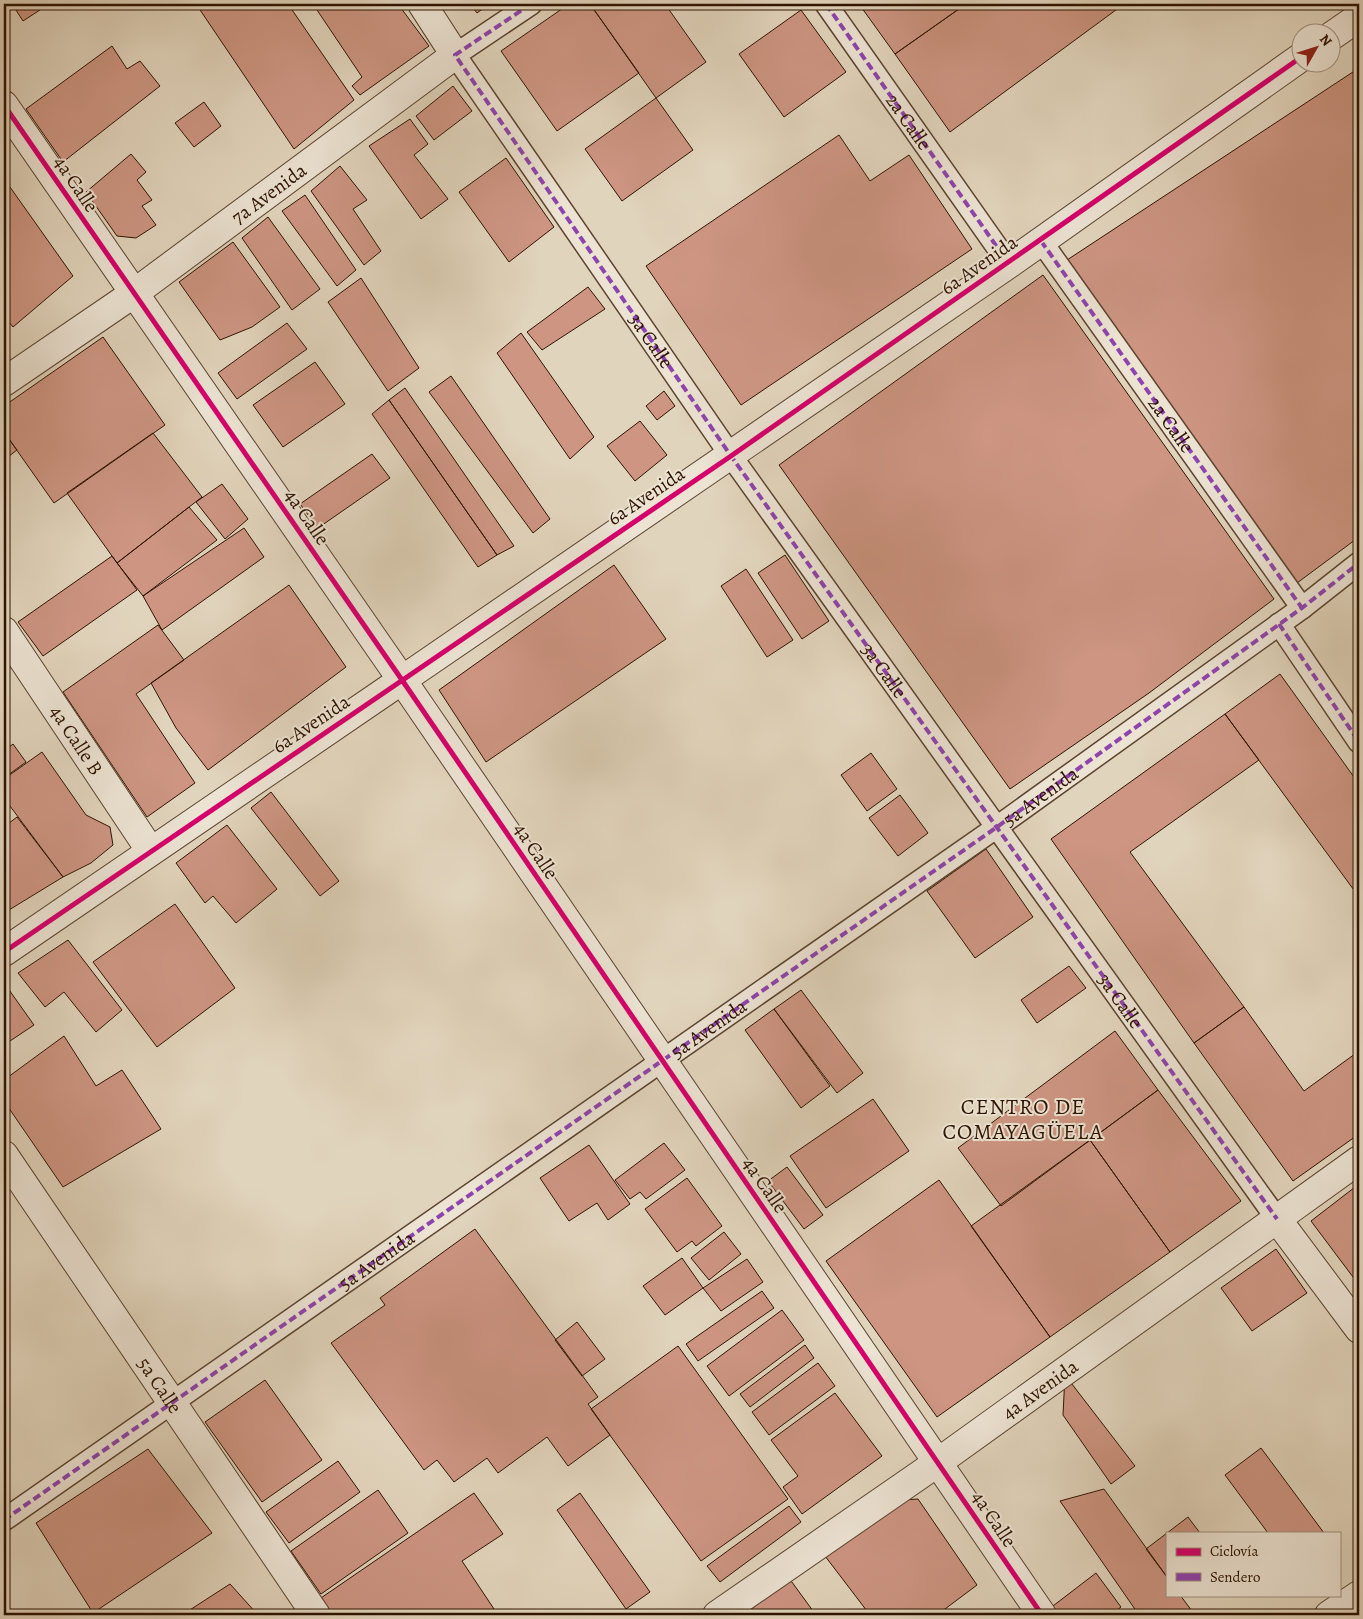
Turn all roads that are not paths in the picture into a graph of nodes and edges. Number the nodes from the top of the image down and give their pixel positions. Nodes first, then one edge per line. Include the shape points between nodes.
1 (422, 4) edge
2 (531, 4) edge
3 (826, 4) edge
4 (1359, 17) edge
5 (1340, 30) edge
6 (455, 55) junction
7 (1290, 65) edge
8 (4, 105) edge
9 (1041, 241) junction
10 (1009, 264) junction
11 (133, 294) junction
12 (4, 382) edge
13 (731, 456) junction
14 (1359, 564) edge
15 (1302, 608) junction
16 (1279, 624) junction
17 (4, 631) edge
18 (402, 680) junction
19 (1359, 742) edge
20 (997, 827) junction
21 (150, 850) junction
22 (4, 952) edge
23 (660, 1060) junction
24 (4, 1155) edge
25 (1359, 1160) edge
26 (1277, 1219) junction
27 (1359, 1329) edge
28 (172, 1403) junction
29 (937, 1463) junction
30 (4, 1520) edge
31 (1359, 1595) edge
32 (316, 1615) edge
33 (717, 1615) edge
34 (1042, 1615) edge
35 (1329, 1615) edge

1 - 6 street, 3a Calle
2 - 6 street, 7a Avenida
3 - 10 street, 2a Calle
4 - 5 street
6 - 11 street, 7a Avenida
6 - 13 street, 3a Calle
7 - 9 street, 6a Avenida
8 - 11 street, 4a Calle
9 - 10 street, 6a Avenida
9 - 15 street, 2a Calle
10 - 13 street, 6a Avenida
11 - 12 street, 7a Avenida
11 - 18 street, 4a Calle
13 - 18 street, 6a Avenida
13 - 20 street, 3a Calle
14 - 15 street, 5a Avenida
15 - 16 street, 5a Avenida
16 - 19 street
16 - 20 street, 5a Avenida
17 - 21 street, 4a Calle B
18 - 21 street, 6a Avenida
18 - 23 street, 4a Calle
20 - 23 street, 5a Avenida
20 - 26 street, 3a Calle
21 - 22 street, 6a Avenida
23 - 28 street, 5a Avenida
23 - 29 street, 4a Calle
24 - 28 street, 5a Calle
25 - 26 street, 4a Avenida
26 - 27 street, 3a Calle
26 - 29 street, 4a Avenida
28 - 30 street, 5a Avenida
28 - 32 street, 5a Calle
29 - 33 street, 4a Avenida
29 - 34 street, 4a Calle
31 - 35 street

